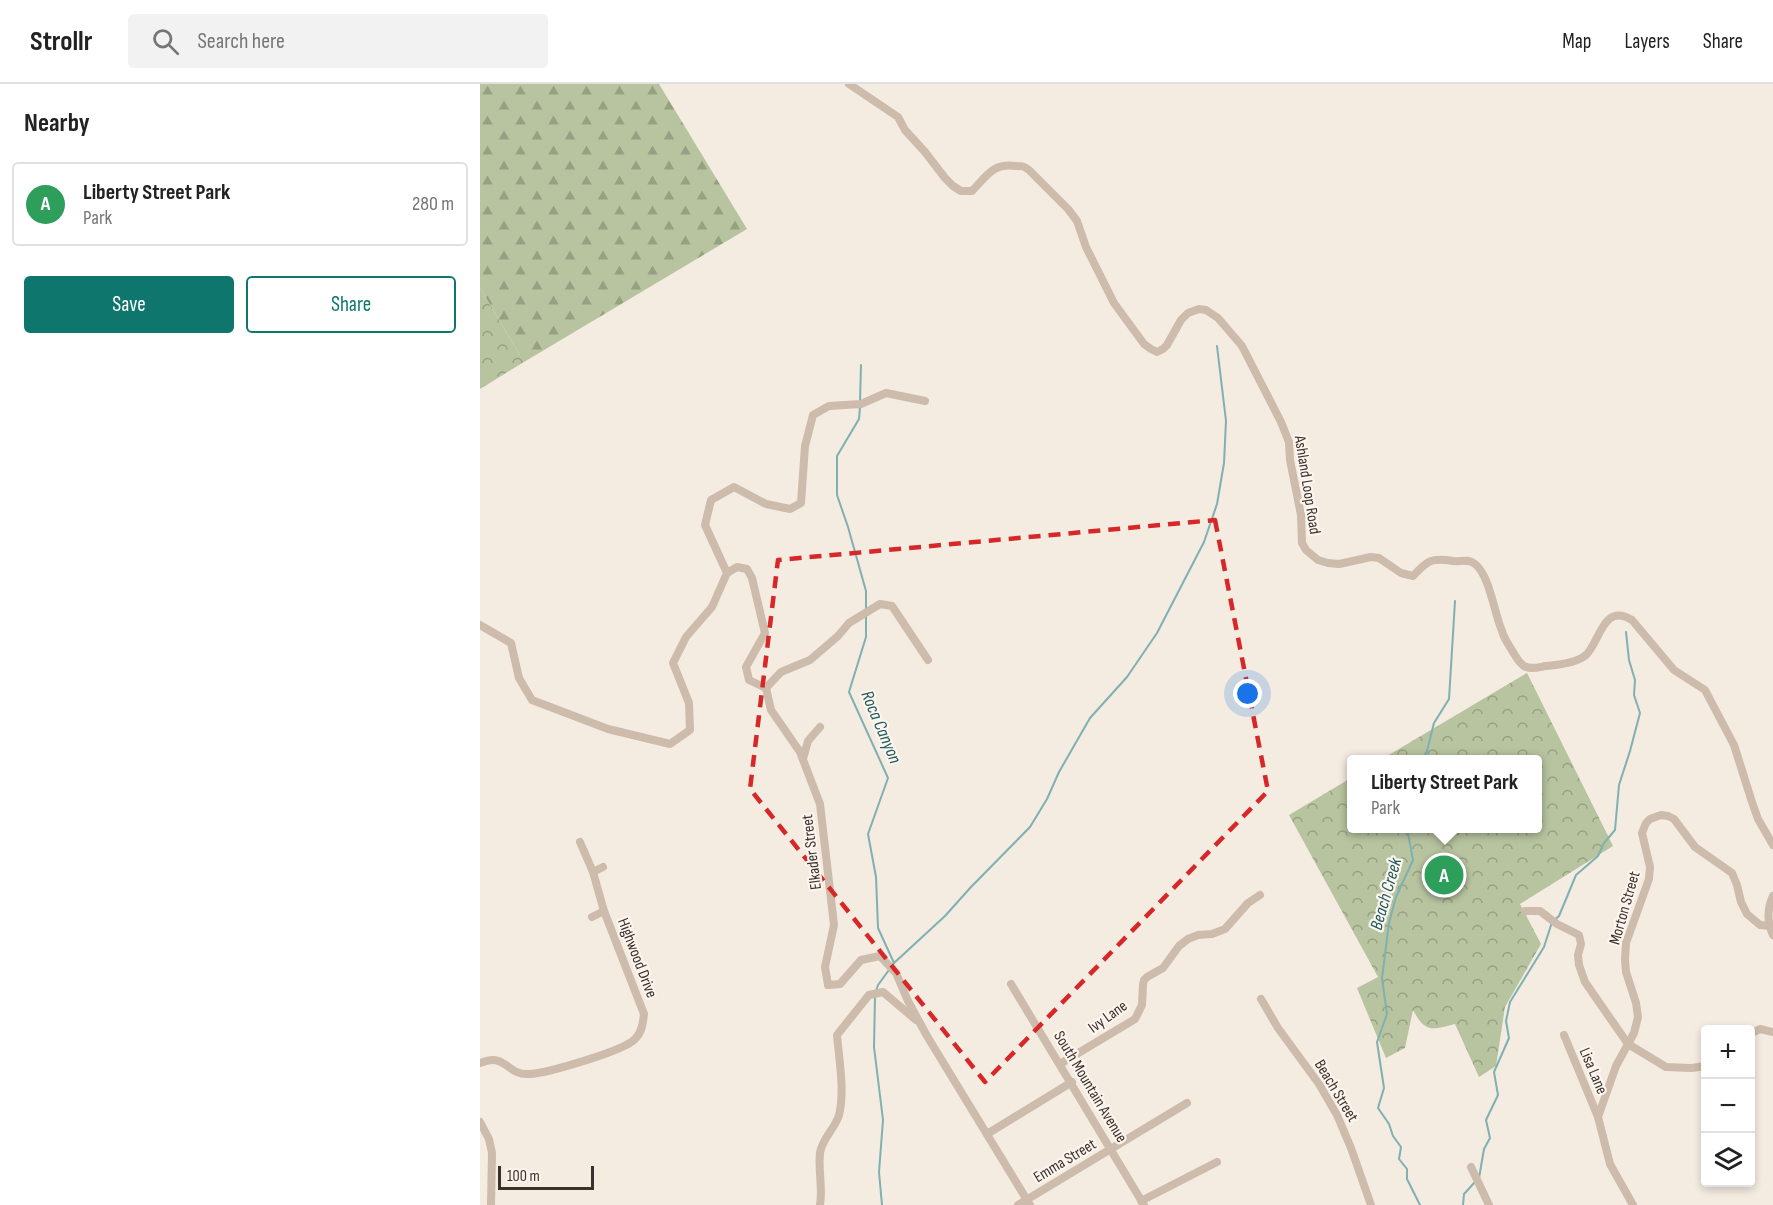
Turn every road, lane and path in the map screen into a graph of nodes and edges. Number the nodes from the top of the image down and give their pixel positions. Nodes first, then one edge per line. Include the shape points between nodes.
1 (849, 84) edge
2 (925, 402) dead end
3 (727, 573) junction
4 (480, 625) edge
5 (928, 660) dead end
6 (766, 688) junction
7 (820, 727) dead end
8 (803, 760) junction
9 (580, 842) dead end
10 (1773, 845) edge
11 (603, 867) dead end
12 (593, 872) junction
13 (1260, 895) dead end
14 (1773, 896) edge
15 (604, 911) junction
16 (1525, 911) dead end
17 (592, 917) dead end
18 (1770, 926) junction
19 (1773, 935) edge
20 (1011, 984) dead end
21 (1260, 999) dead end
22 (920, 1023) junction
23 (1755, 1032) edge
24 (1773, 1032) edge
25 (1564, 1035) dead end
26 (1628, 1044) junction
27 (480, 1064) edge
28 (1060, 1064) junction
29 (1701, 1067) edge
30 (1072, 1082) junction
31 (1187, 1103) dead end
32 (1599, 1117) junction
33 (480, 1122) edge
34 (987, 1134) junction
35 (1112, 1149) junction
36 (1217, 1162) dead end
37 (1471, 1167) dead end
38 (1029, 1202) edge
39 (1142, 1203) edge
40 (491, 1205) edge
41 (819, 1205) edge
42 (1018, 1205) edge
43 (1371, 1205) edge
44 (1489, 1205) edge
45 (1633, 1205) edge

1 - 10 street, Ashland Loop Road via 898,117 945,178 961,191 972,191 988,173 1002,165 1024,166 1029,170 1074,216 1114,303 1151,350 1163,349 1188,314 1199,309 1218,318 1242,346 1281,422 1289,442 1302,543 1318,560 1339,564 1378,558 1410,576 1432,560 1474,562 1483,574 1508,644 1524,666 1532,668 1577,660 1596,642 1610,618 1620,615 1632,620 1674,670 1705,690 1734,745 1755,810
2 - 3 street via 886,393 861,404 829,406 813,415 805,446 801,503 790,509 766,504 734,487 711,500 705,525
3 - 4 street via 712,607 686,637 673,663 689,703 690,730 670,744 608,729 532,700 519,678 511,643
3 - 6 street, Elkader Street via 737,567 747,569 752,578 765,633 746,667 749,680
5 - 6 street via 892,606 880,604 849,623 810,660 782,672
6 - 8 street, Elkader Street via 771,710
7 - 8 street via 808,741
8 - 22 street, Elkader Street via 820,804 834,925 825,967 828,985 840,984 861,960 880,956 896,973
9 - 12 street, Highwood Drive
11 - 12 street
12 - 15 street, Highwood Drive
13 - 28 street, Ivy Lane via 1225,929 1188,939 1163,968 1147,977 1135,1019
14 - 18 street via 1768,908
15 - 17 street
15 - 27 street, Highwood Drive via 644,1014 635,1040 596,1057 530,1074 516,1073 491,1059
16 - 26 street via 1540,911 1579,934 1579,965 1585,982
18 - 19 street
18 - 26 street, Morton Street via 1760,925 1747,914 1732,873 1695,847 1674,819 1661,815 1650,819 1642,833 1649,879 1626,943 1627,979 1638,1017
20 - 28 street, South Mountain Avenue
21 - 43 street, Beach Street via 1337,1115
22 - 34 street, Elkader Street
22 - 41 street via 883,992 871,995 837,1035 841,1104 820,1152
23 - 24 street
25 - 32 street, Lisa Lane
26 - 29 street via 1666,1067
26 - 32 street, Morton Street
28 - 30 street, South Mountain Avenue
30 - 34 street
30 - 35 street, South Mountain Avenue
31 - 35 street, Emma Street
32 - 45 street via 1610,1164
33 - 40 street via 492,1153
34 - 38 street, Elkader Street
35 - 38 street, Emma Street
35 - 39 street, South Mountain Avenue
36 - 39 street
37 - 44 street
38 - 42 street, Emma Street

